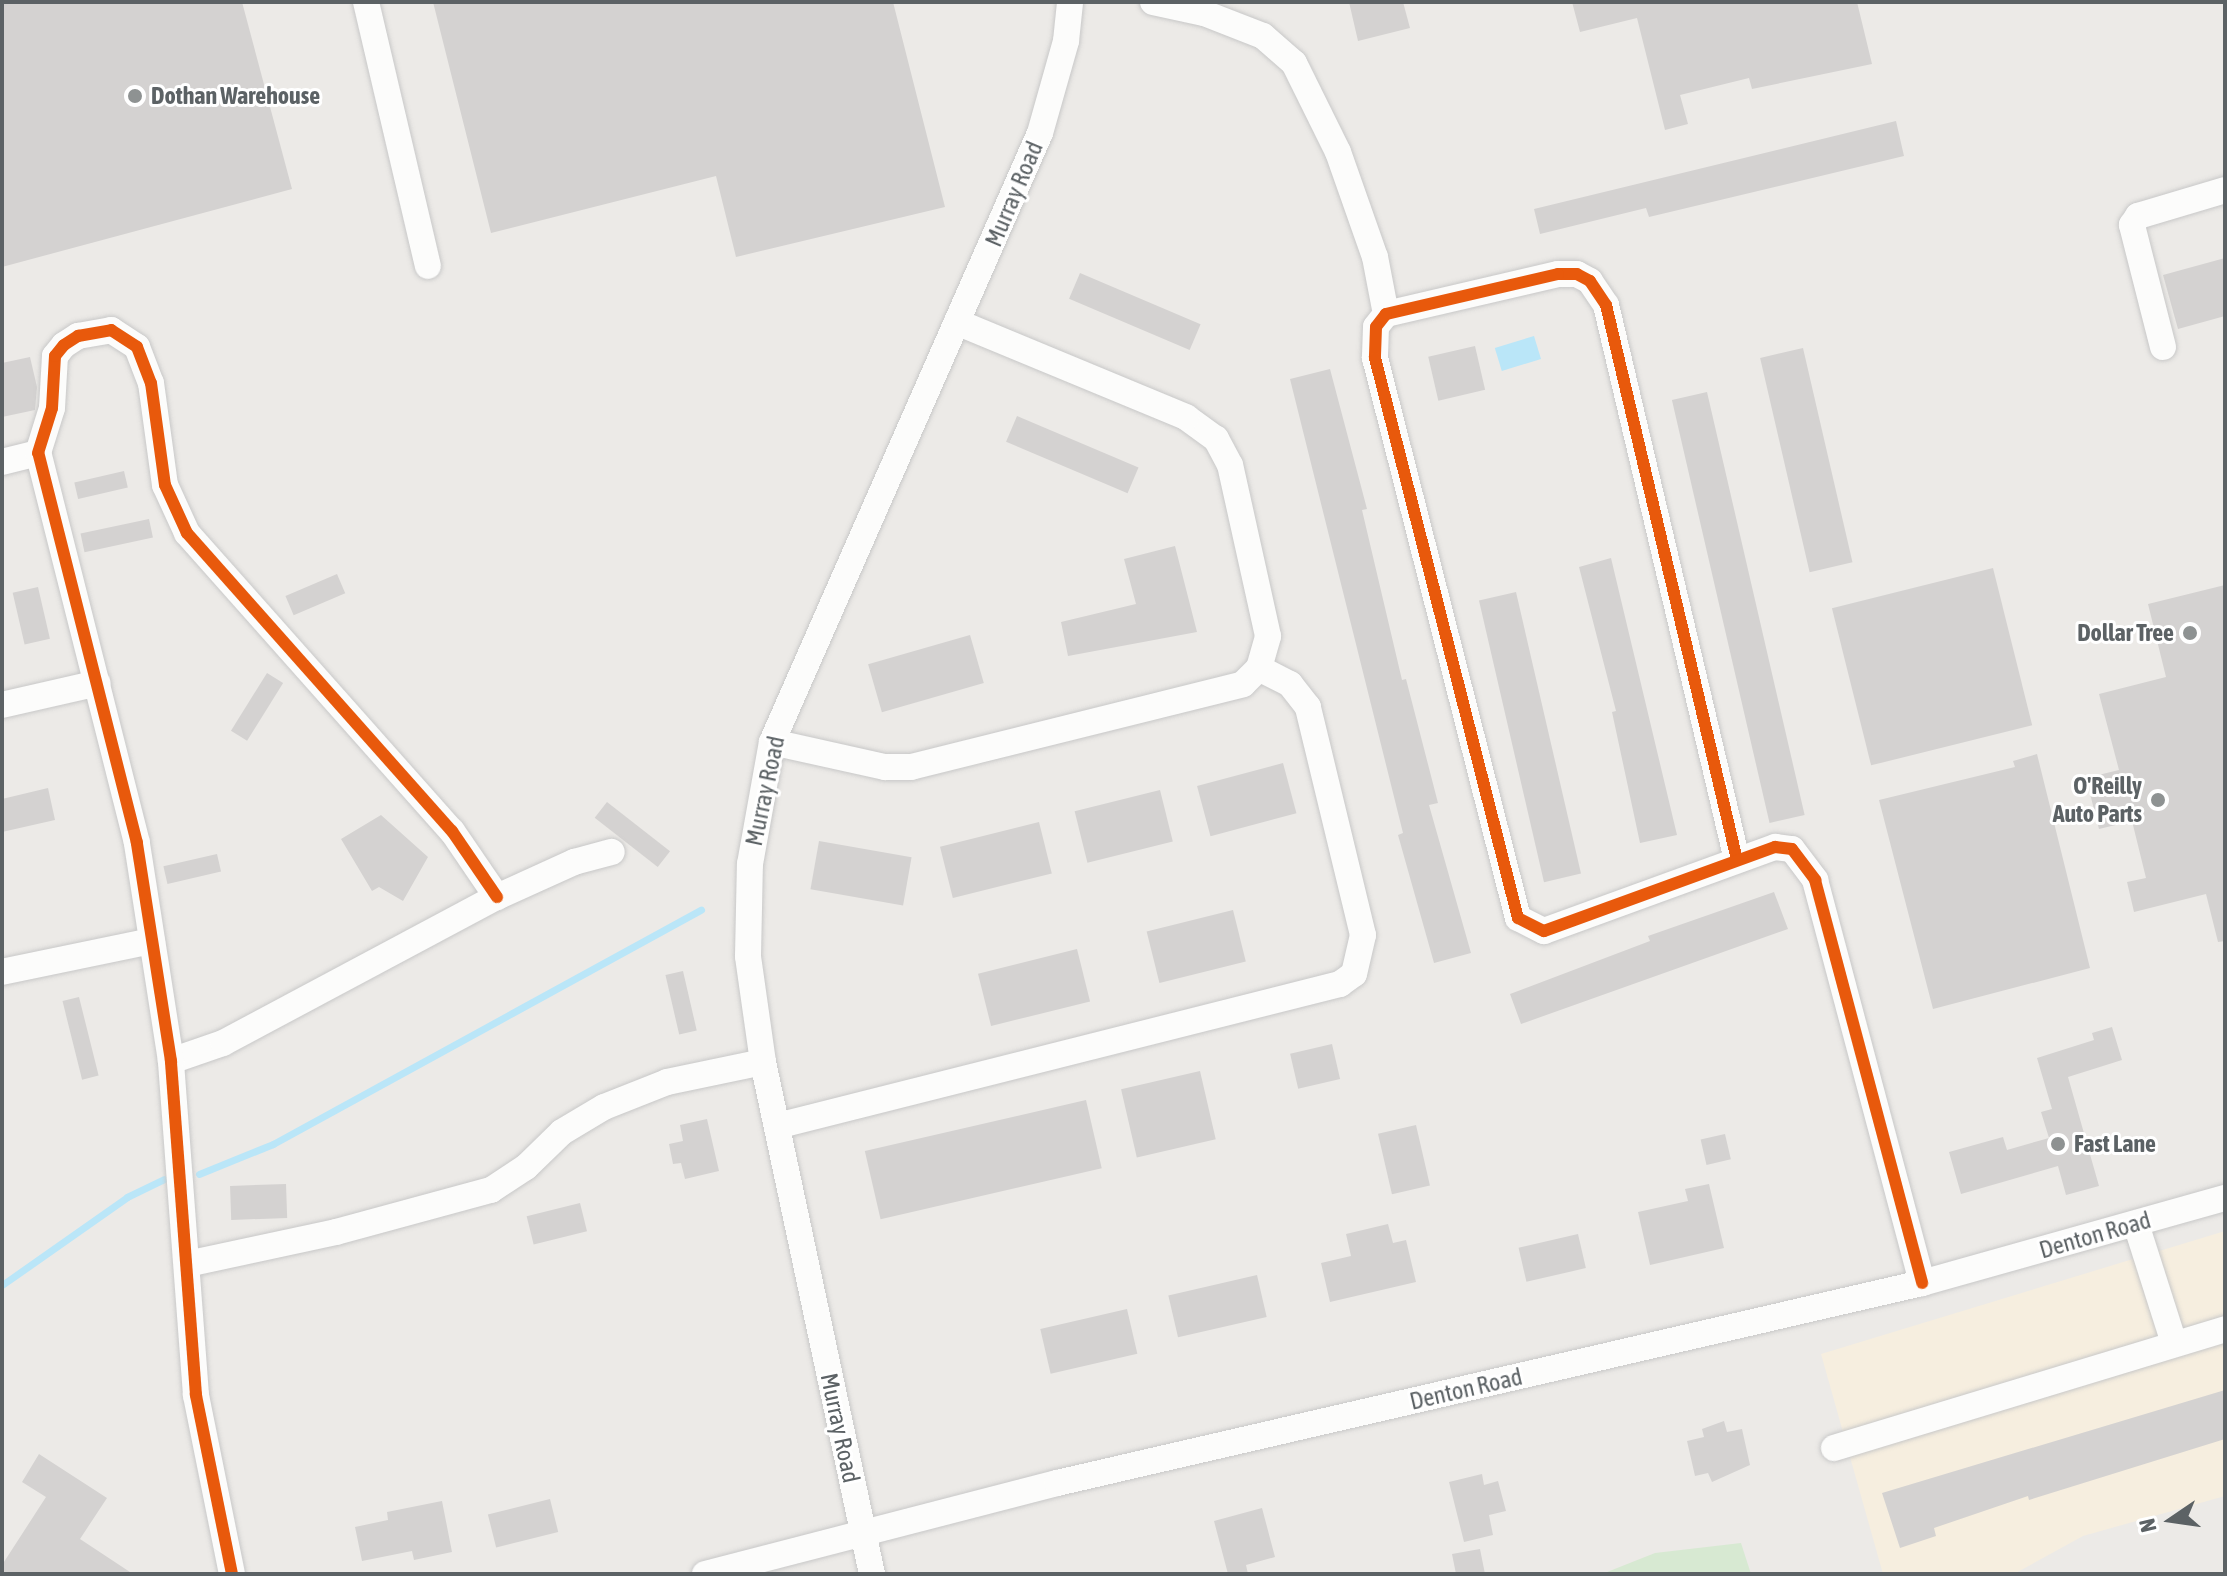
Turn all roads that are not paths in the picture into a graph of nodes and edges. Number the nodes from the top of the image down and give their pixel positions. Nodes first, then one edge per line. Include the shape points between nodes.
1 (366, 2) edge
2 (1070, 2) edge
3 (1153, 2) edge
4 (2225, 190) edge
5 (428, 266) dead end
6 (1386, 314) junction
7 (957, 322) junction
8 (2163, 347) dead end
9 (38, 453) junction
10 (2, 462) edge
11 (1259, 668) junction
12 (98, 683) junction
13 (2, 705) edge
14 (772, 742) junction
15 (612, 852) dead end
16 (1737, 860) junction
17 (497, 897) junction
18 (152, 941) junction
19 (2, 972) edge
20 (171, 1061) junction
21 (763, 1062) junction
22 (777, 1126) junction
23 (2225, 1198) edge
24 (2136, 1224) junction
25 (187, 1264) junction
26 (1922, 1283) junction
27 (2225, 1329) edge
28 (2174, 1343) junction
29 (1834, 1448) dead end
30 (863, 1531) junction
31 (232, 1574) edge
32 (705, 1574) edge
33 (872, 1574) edge

1 - 5 street
2 - 7 street, Murray Road via 1066,41 1040,133
3 - 6 street via 1204,13 1263,36 1294,63 1338,152 1375,257
4 - 8 street via 2138,216 2132,225
6 - 16 street via 1567,274 1590,281 1606,305
6 - 16 street via 1376,327 1375,358 1518,918 1544,931
7 - 11 street via 1186,417 1216,439 1230,465 1268,636
7 - 14 street, Murray Road
9 - 10 street
9 - 12 street
9 - 17 street via 52,408 55,356 78,336 111,330 125,335 145,361 165,485 187,533 452,831
11 - 14 street via 1243,684 911,767 885,767
11 - 22 street via 1290,684 1308,707 1363,935 1354,974 1340,984
12 - 13 street
12 - 18 street via 137,843
14 - 21 street, Murray Road via 757,812 747,908
15 - 17 street via 574,862
16 - 26 street via 1775,847 1792,849 1815,880
17 - 20 street via 223,1043
18 - 19 street
18 - 20 street
20 - 25 street
21 - 22 street, Murray Road
21 - 25 street via 667,1082 604,1107 562,1132 526,1167 491,1190 336,1232
22 - 30 street, Murray Road
23 - 24 street, Denton Road
24 - 26 street, Denton Road
24 - 28 street
25 - 31 street via 204,1450
26 - 30 street, Denton Road
27 - 28 street
28 - 29 street
30 - 32 street, Denton Road
30 - 33 street, Murray Road

